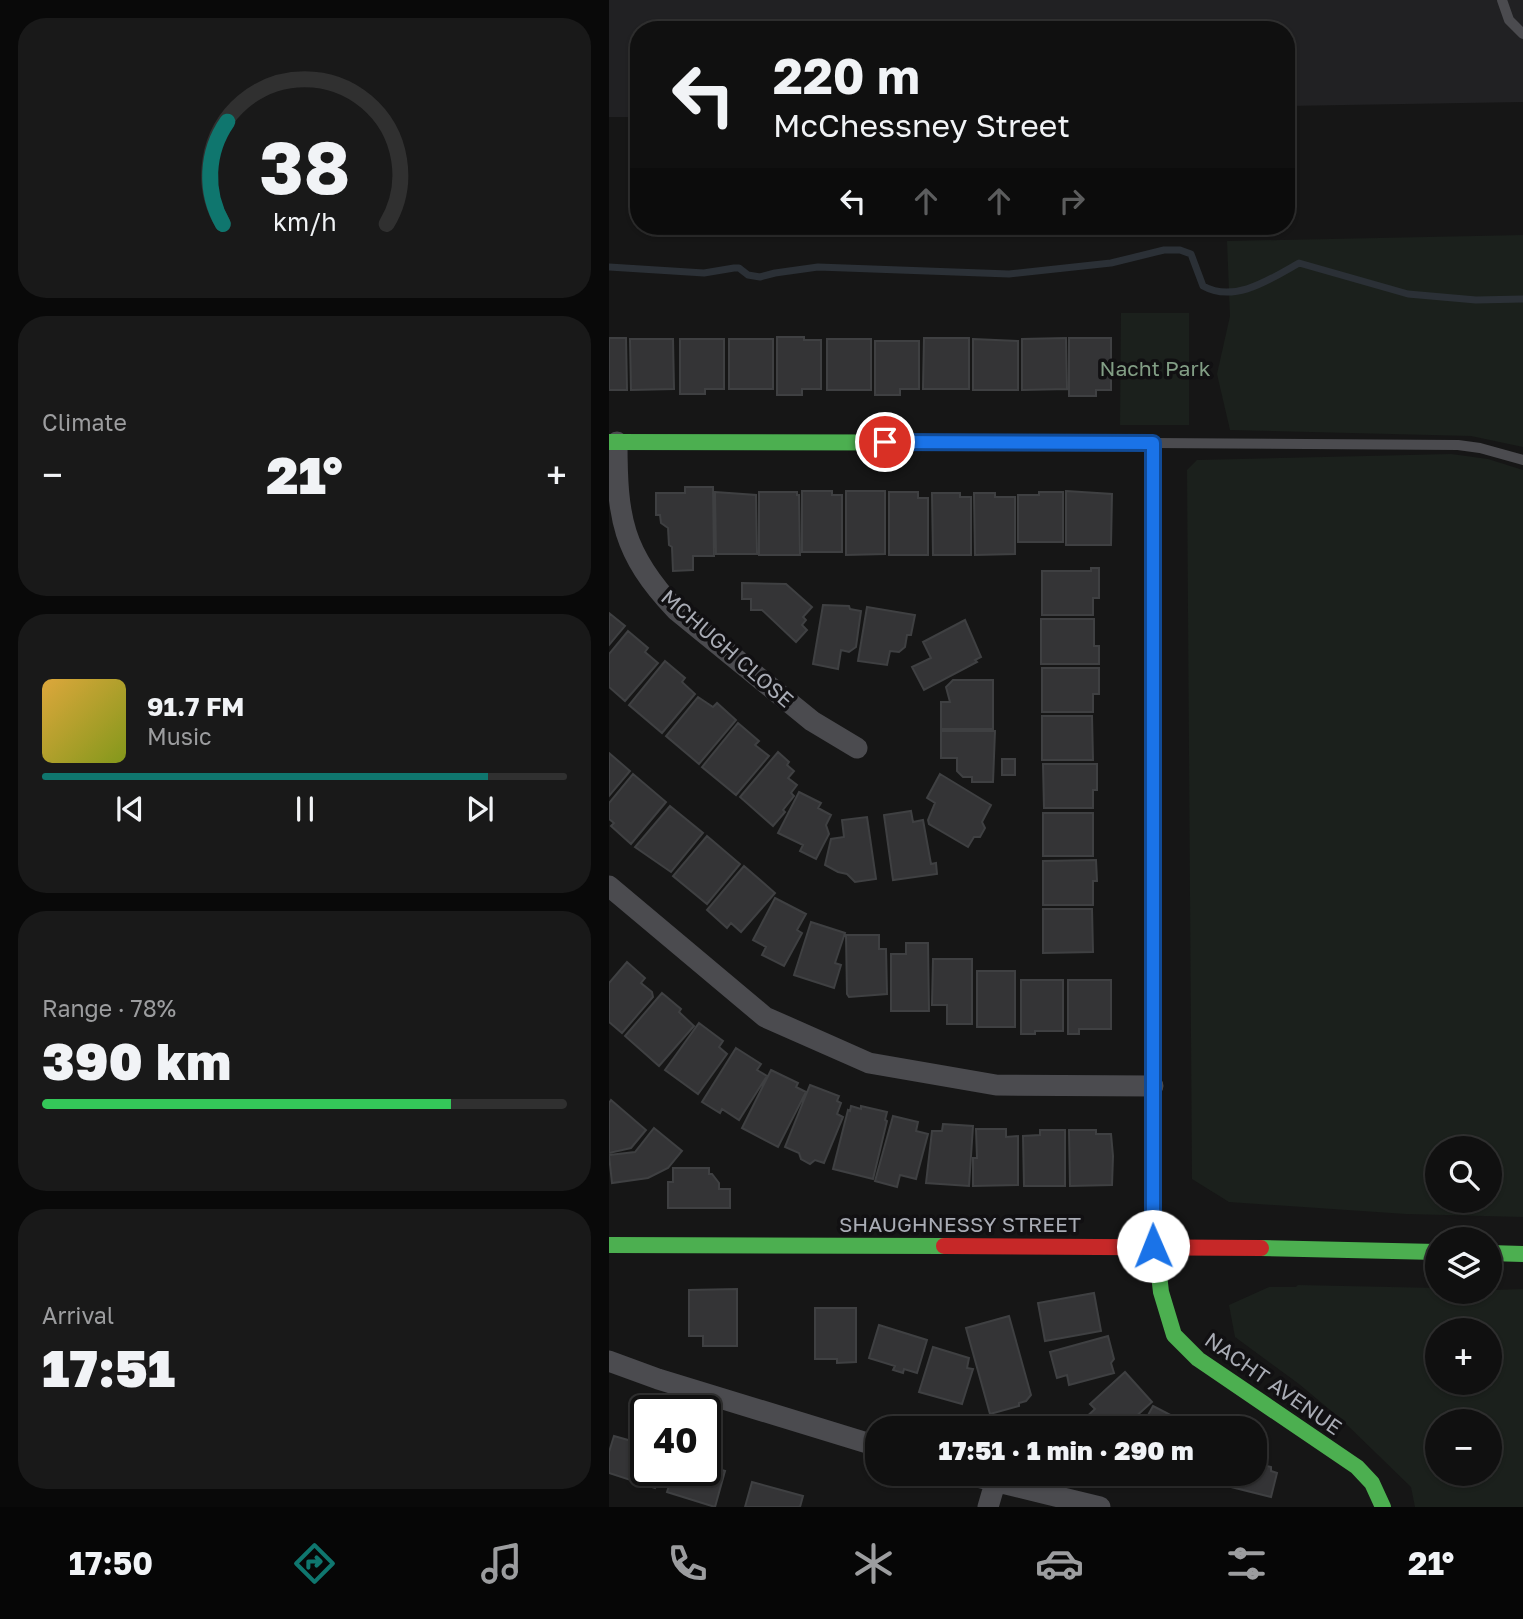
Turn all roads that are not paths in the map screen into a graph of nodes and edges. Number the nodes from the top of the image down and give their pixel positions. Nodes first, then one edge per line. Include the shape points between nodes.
1 (1502, 0) edge
2 (1523, 34) edge
3 (613, 442) edge
4 (1153, 443) junction
5 (1523, 460) edge
6 (857, 748) dead end
7 (609, 886) edge
8 (1153, 1086) junction
9 (609, 1245) edge
10 (1153, 1246) junction
11 (1425, 1252) edge
12 (1502, 1253) edge
13 (1523, 1254) edge
14 (609, 1361) edge
15 (865, 1442) edge
16 (994, 1486) edge
17 (1008, 1486) edge
18 (988, 1507) edge
19 (1100, 1507) edge
20 (1383, 1507) edge

1 - 2 lane via 1509,20
3 - 4 street
3 - 6 street, MCHUGH CLOSE via 621,518 629,545 658,590 676,610 812,721
4 - 5 lane via 1458,445
4 - 8 street, NACHT AVENUE
7 - 8 street via 765,1017 869,1063 996,1085
8 - 10 street, NACHT AVENUE
9 - 10 street, SHAUGHNESSY STREET
10 - 11 street, SHAUGHNESSY STREET
10 - 20 street, NACHT AVENUE via 1169,1324 1182,1345 1357,1467 1372,1483
12 - 13 street
14 - 15 street
16 - 18 street
17 - 19 street

